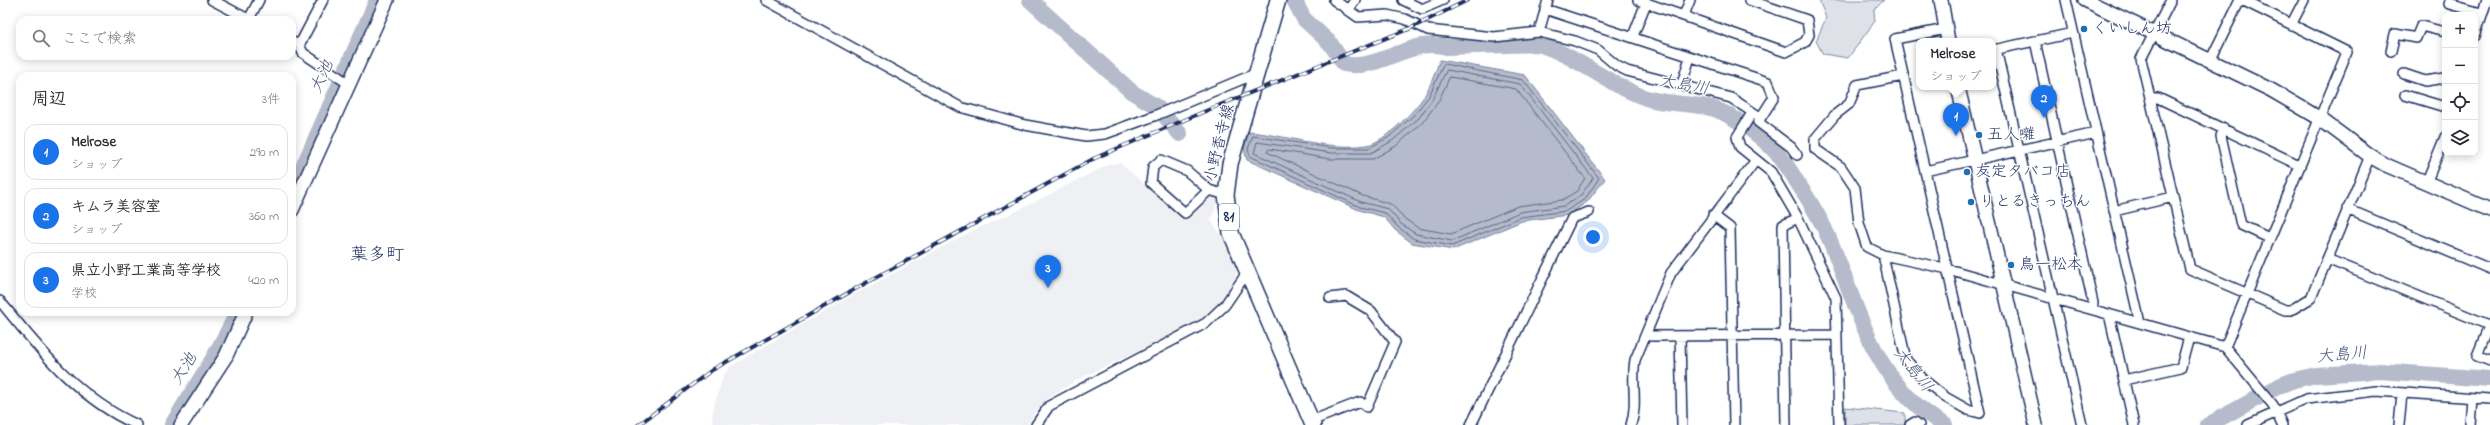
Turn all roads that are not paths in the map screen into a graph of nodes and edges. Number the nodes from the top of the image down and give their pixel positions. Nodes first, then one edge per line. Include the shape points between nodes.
1 (212, 0) edge
2 (259, 0) edge
3 (323, 0) edge
4 (387, 0) edge
5 (766, 0) edge
6 (1278, 0) edge
7 (1334, 0) edge
8 (1355, 0) edge
9 (1403, 0) edge
10 (1443, 0) edge
11 (1690, 0) edge
12 (1749, 0) edge
13 (1941, 0) edge
14 (2066, 0) edge
15 (2085, 0) edge
16 (2171, 0) edge
17 (2241, 0) edge
18 (2304, 0) edge
19 (2487, 0) edge
20 (1642, 1) edge
21 (1547, 4) edge
22 (2104, 4) edge
23 (2448, 4) dead end
24 (1348, 11) junction
25 (2481, 13) junction
26 (1684, 15) junction
27 (242, 16) edge
28 (251, 16) edge
29 (2478, 24) edge
30 (2292, 25) junction
31 (2442, 31) edge
32 (1539, 32) junction
33 (2073, 33) junction
34 (2154, 34) junction
35 (1947, 35) edge
36 (1633, 36) junction
37 (2035, 41) junction
38 (296, 43) edge
39 (1996, 49) edge
40 (2391, 51) dead end
41 (1996, 53) edge
42 (1690, 57) junction
43 (2210, 61) junction
44 (1256, 73) junction
45 (2404, 74) dead end
46 (1903, 76) junction
47 (2442, 78) edge
48 (349, 84) junction
49 (1682, 84) junction
50 (1959, 90) edge
51 (2406, 95) dead end
52 (2150, 98) junction
53 (2442, 106) edge
54 (1756, 115) junction
55 (2319, 118) junction
56 (2224, 129) junction
57 (2096, 133) junction
58 (2057, 142) junction
59 (2442, 144) edge
60 (2019, 150) junction
61 (1797, 155) dead end
62 (2370, 156) junction
63 (1756, 160) junction
64 (1974, 160) junction
65 (2299, 165) junction
66 (1925, 171) junction
67 (2426, 182) junction
68 (1209, 190) junction
69 (1226, 195) junction
70 (2173, 197) junction
71 (296, 201) edge
72 (2347, 209) junction
73 (2490, 210) edge
74 (2114, 211) junction
75 (1589, 212) dead end
76 (1713, 215) junction
77 (1798, 218) junction
78 (2269, 238) junction
79 (1883, 255) junction
80 (2327, 259) junction
81 (1948, 269) junction
82 (2490, 269) edge
83 (1246, 274) junction
84 (2003, 285) junction
85 (2247, 294) junction
86 (1330, 298) dead end
87 (2053, 298) junction
88 (0, 301) edge
89 (2092, 309) junction
90 (2109, 314) junction
91 (244, 316) edge
92 (2140, 323) junction
93 (2490, 325) edge
94 (1646, 334) junction
95 (1732, 335) junction
96 (1784, 335) junction
97 (1837, 335) junction
98 (1680, 336) junction
99 (2189, 337) junction
100 (2225, 347) junction
101 (2490, 361) edge
102 (2124, 380) junction
103 (2402, 393) junction
104 (2472, 398) junction
105 (2490, 399) edge
106 (2274, 408) junction
107 (1312, 423) edge
108 (137, 425) edge
109 (181, 425) edge
110 (1036, 425) edge
111 (1471, 425) edge
112 (1631, 425) edge
113 (1682, 425) edge
114 (1734, 425) edge
115 (1786, 425) edge
116 (1838, 425) edge
117 (1910, 425) edge
118 (1919, 425) edge
119 (2036, 425) edge
120 (2082, 425) edge
121 (2134, 425) edge
122 (2248, 425) edge
123 (2282, 425) edge
124 (2399, 425) edge
125 (2470, 425) edge

1 - 27 street
2 - 28 street
3 - 38 street
4 - 48 street
5 - 44 street via 960,107 1025,125 1086,136 1105,134 1154,116
6 - 44 main road, 小野香寺線 / 81
7 - 24 street
8 - 24 street
9 - 10 street via 1422,9
11 - 26 street
12 - 26 street via 1807,20 1809,35 1805,42 1786,52
13 - 35 street
14 - 33 street
15 - 22 street
16 - 34 street
17 - 30 street
17 - 43 street
18 - 30 street
19 - 25 street
20 - 26 street
20 - 36 street
21 - 32 street
21 - 36 street
22 - 34 street
23 - 25 street
24 - 32 street via 1358,17 1387,15 1405,19 1428,30 1494,37
25 - 29 street
30 - 55 street via 2347,52
31 - 40 street via 2421,26 2416,38 2396,34
32 - 49 street via 1598,50 1627,71
33 - 37 street
33 - 57 street
34 - 43 street
34 - 52 street via 2141,60
35 - 46 street via 1895,39
36 - 42 street
37 - 39 street
37 - 58 street
38 - 48 street via 302,53
41 - 60 street
42 - 49 street
42 - 54 street via 1768,82 1774,97
43 - 55 street via 2271,90
44 - 69 main road, 小野香寺線 / 81 via 1230,164
45 - 47 street via 2425,81
46 - 66 street
46 - 79 street via 1857,85 1849,104 1835,115 1815,139 1815,149 1841,167 1855,188 1859,223 1867,247
48 - 71 street
49 - 54 street via 1731,98
50 - 64 street
51 - 53 street
52 - 56 street via 2158,98
52 - 70 street
54 - 61 street via 1758,122 1791,147
54 - 63 street via 1737,137 1740,147
55 - 62 street
55 - 65 street
56 - 65 street
56 - 78 street via 2221,136 2241,225
57 - 58 street
57 - 74 street
58 - 60 street
58 - 89 street via 2093,304
59 - 67 street
60 - 64 street
60 - 87 street
62 - 67 street
62 - 72 street
63 - 76 street
63 - 77 street via 1771,172
64 - 66 street
64 - 84 street
65 - 78 street
66 - 81 street
67 - 73 street
68 - 68 street via 1180,168 1161,160 1153,167 1151,183 1185,213
68 - 69 street
69 - 83 main road, 小野香寺線 / 81 via 1230,233
70 - 74 street
70 - 85 street via 2190,269
72 - 80 street
72 - 82 street
74 - 92 street
75 - 111 street via 1572,218
76 - 94 street via 1671,273
76 - 95 street via 1730,228
77 - 96 street via 1783,225
77 - 97 street via 1836,298
78 - 85 street
79 - 81 street
79 - 81 street via 1906,360 1925,381 1945,397 1968,410 1980,413
80 - 85 street via 2311,298 2291,310 2285,310
80 - 93 street
81 - 84 street
83 - 107 main road, 小野香寺線 / 81
83 - 110 street via 1225,305 1206,323 1049,406
84 - 87 street
84 - 119 street
85 - 100 street
86 - 107 street via 1346,296 1370,311 1395,342 1366,407 1360,402
87 - 89 street
87 - 120 street
88 - 108 street via 73,384
89 - 90 street
90 - 92 street
90 - 102 street
91 - 109 street via 226,356
92 - 99 street
93 - 101 street via 2477,356
94 - 98 street
94 - 112 street via 1634,369 1635,412
95 - 96 street
95 - 98 street
95 - 114 street
96 - 97 street
96 - 115 street
97 - 116 street
98 - 113 street
99 - 100 street
99 - 102 street via 2181,367
100 - 106 street via 2260,387
102 - 121 street
103 - 104 street
103 - 106 street via 2376,391 2306,399
103 - 124 street
104 - 105 street
104 - 125 street
106 - 122 street
106 - 123 street
117 - 118 street via 1914,422

